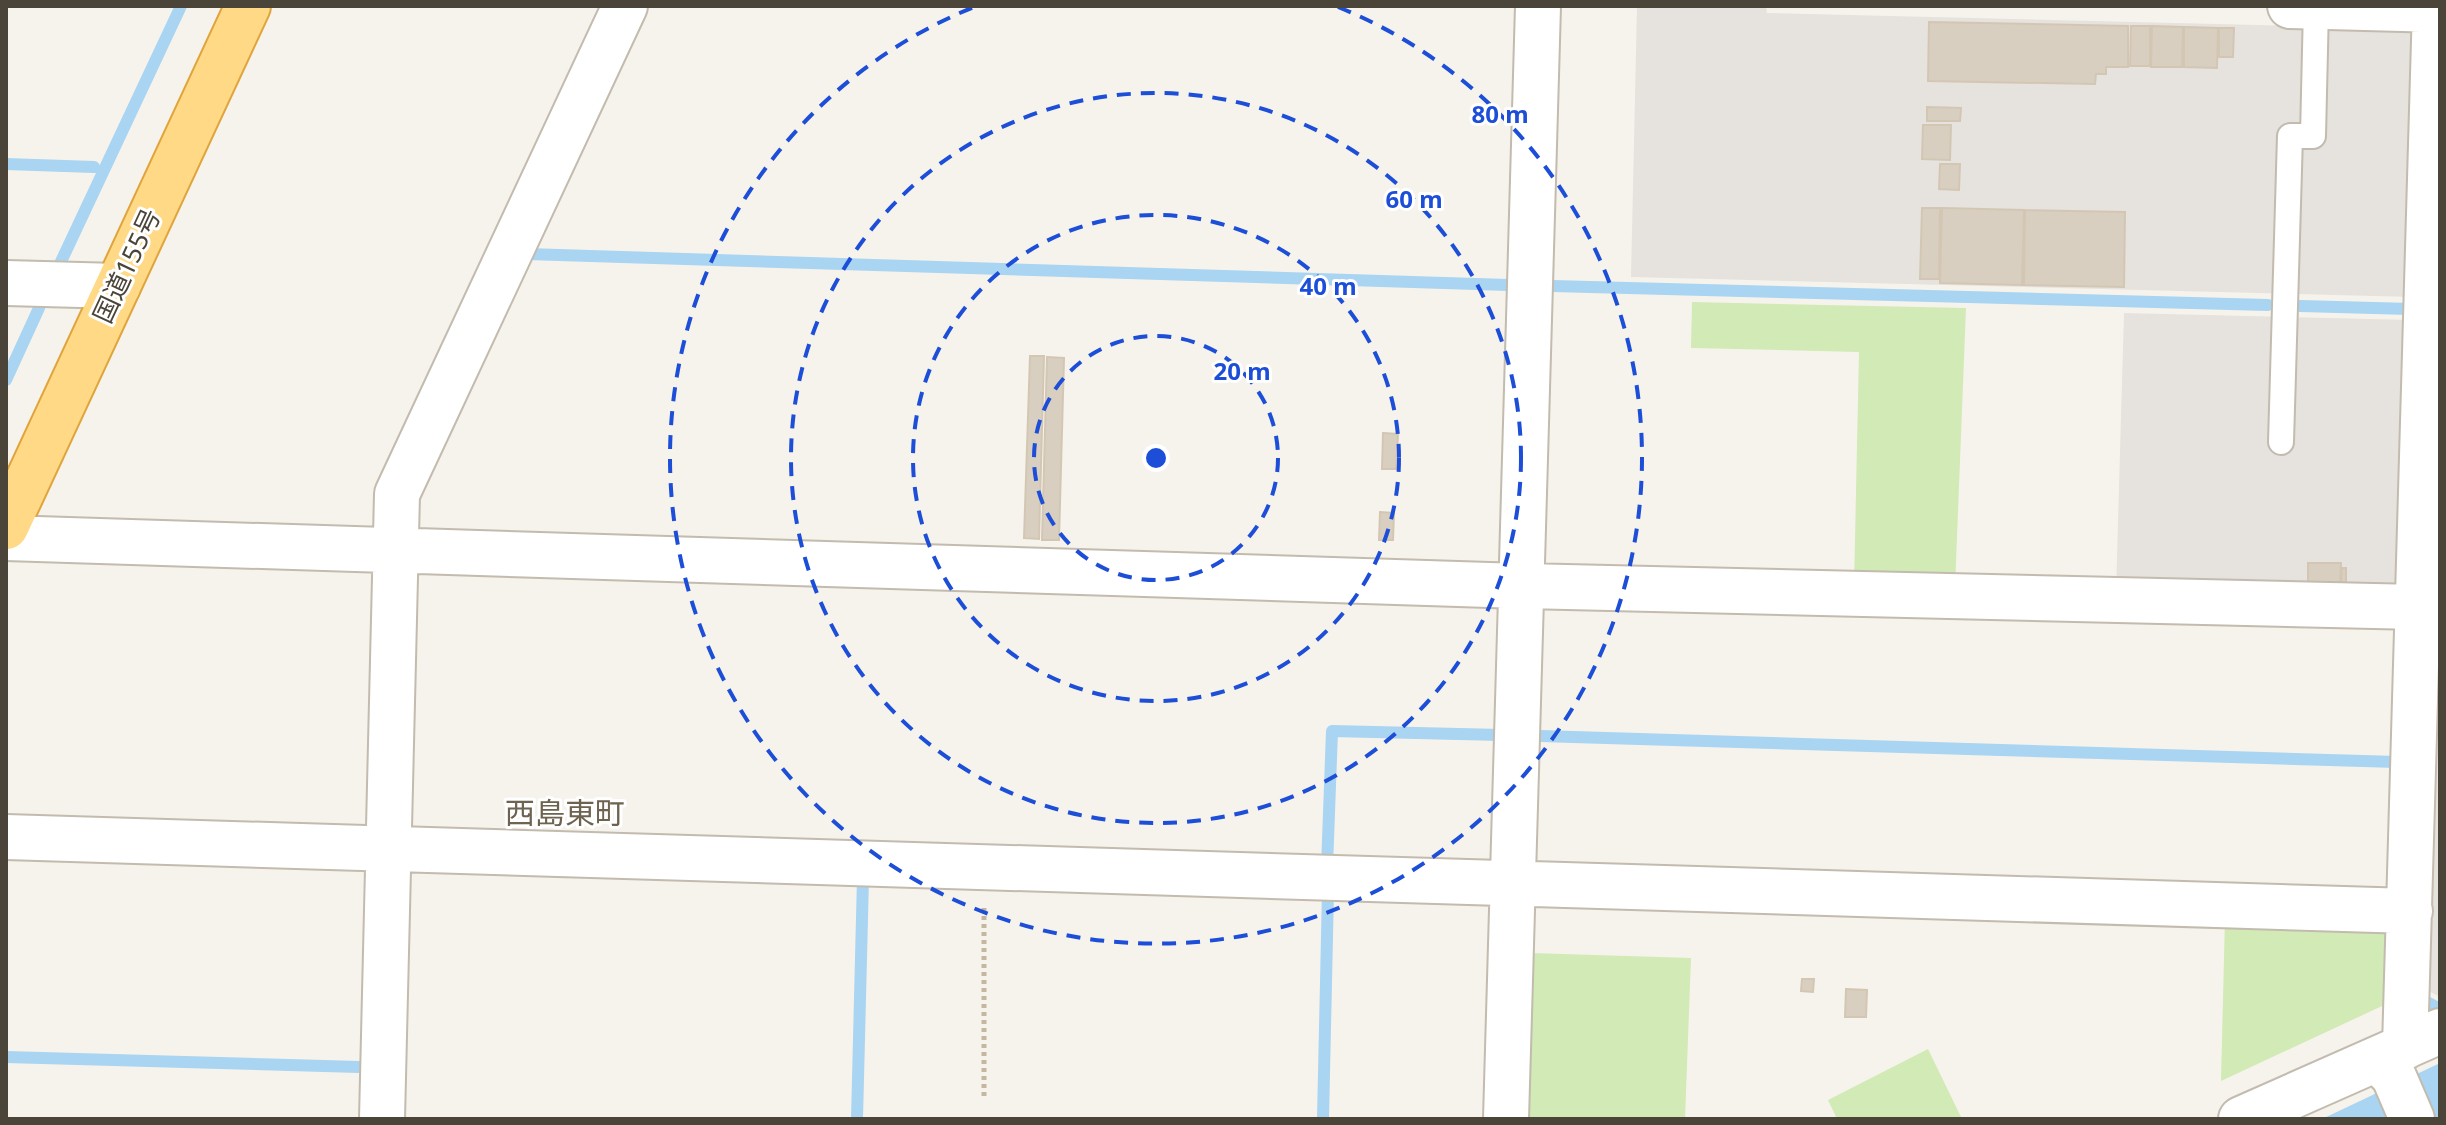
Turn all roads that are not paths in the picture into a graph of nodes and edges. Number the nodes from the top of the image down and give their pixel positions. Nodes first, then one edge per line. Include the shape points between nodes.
1 (248, 6) edge
2 (625, 6) edge
3 (1538, 6) edge
4 (2290, 6) edge
5 (2330, 7) edge
6 (2437, 9) edge
7 (6, 283) edge
8 (118, 286) junction
9 (2281, 442) dead end
10 (6, 527) edge
11 (6, 538) edge
12 (396, 550) junction
13 (1521, 586) junction
14 (2418, 607) junction
15 (6, 837) edge
16 (388, 849) junction
17 (1513, 884) junction
18 (2410, 911) junction
19 (2404, 1054) edge
20 (382, 1119) edge
21 (1506, 1119) edge
22 (2241, 1119) edge
23 (2412, 1119) edge

1 - 8 highway, 国道155号
2 - 12 street via 397,494
3 - 13 street
4 - 5 street
5 - 6 street
5 - 9 lane via 2313,136 2290,136
6 - 14 street
7 - 8 street
8 - 10 highway, 国道155号
11 - 12 street
12 - 13 street
12 - 16 street
13 - 14 street
13 - 17 street
14 - 18 street
15 - 16 street
16 - 17 street
16 - 20 street
17 - 18 street
17 - 21 street
18 - 19 street
19 - 22 street
19 - 23 street

